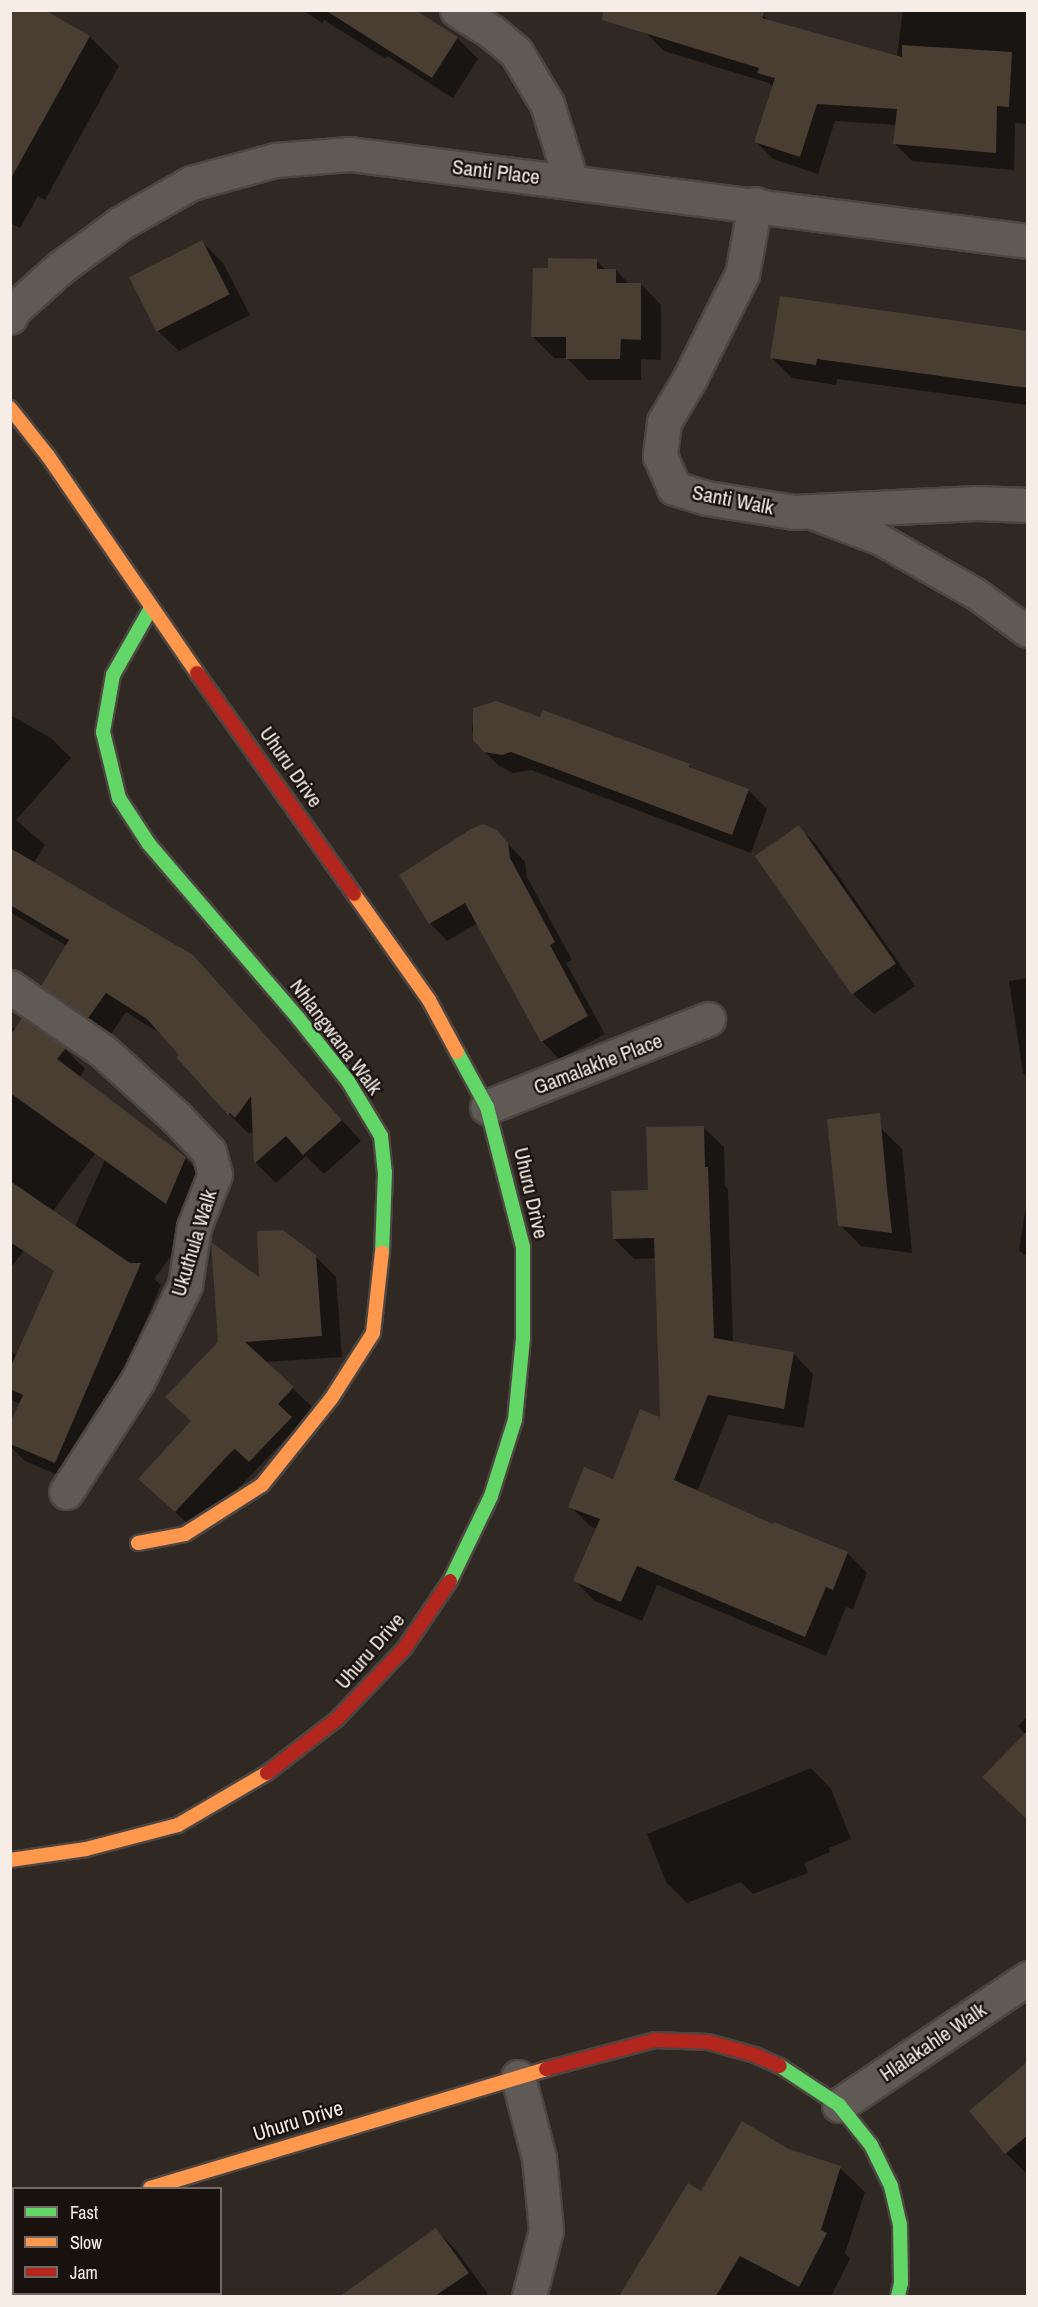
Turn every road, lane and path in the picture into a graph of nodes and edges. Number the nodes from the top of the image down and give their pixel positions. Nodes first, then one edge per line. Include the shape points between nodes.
1 (457, 10) edge
2 (570, 181) junction
3 (755, 204) junction
4 (1028, 241) edge
5 (10, 317) edge
6 (10, 408) edge
7 (1028, 505) edge
8 (807, 512) junction
9 (151, 608) junction
10 (1028, 632) edge
11 (10, 987) edge
12 (708, 1019) dead end
13 (487, 1107) junction
14 (66, 1492) dead end
15 (138, 1543) dead end
16 (10, 1860) edge
17 (1028, 1978) edge
18 (518, 2077) junction
19 (839, 2105) junction
20 (153, 2187) edge
21 (529, 2296) edge
22 (898, 2296) edge

1 - 2 street via 516,52 547,104
2 - 3 street, Santi Place
2 - 5 street, Santi Place via 350,154 275,160 191,183 121,223 61,267
3 - 4 street, Santi Place
3 - 8 street, Santi Walk via 742,274 664,422 660,456 674,488 707,498
6 - 9 street, Uhuru Drive via 48,456
7 - 8 street, Santi Walk via 977,502
8 - 10 lane via 879,539 976,594
9 - 13 street, Uhuru Drive via 429,1000
9 - 15 street, Nhlangwana Walk via 113,675 103,732 119,798 149,844 348,1081 381,1136 385,1229 373,1333 331,1400 262,1485 185,1534
11 - 14 street, Ukuthula Walk via 103,1051 176,1117 209,1152 215,1174 194,1227 185,1285 138,1380
12 - 13 street, Gamalakhe Place
13 - 16 street, Uhuru Drive via 523,1246 524,1338 515,1420 491,1496 453,1576 404,1649 337,1719 262,1777 178,1826 86,1849
17 - 19 street, Hlalakahle Walk
18 - 19 street, Uhuru Drive via 655,2040 708,2042 785,2068
18 - 20 street, Uhuru Drive
18 - 21 street via 539,2158 546,2230
19 - 22 street, Uhuru Drive via 871,2145 891,2186 900,2224

